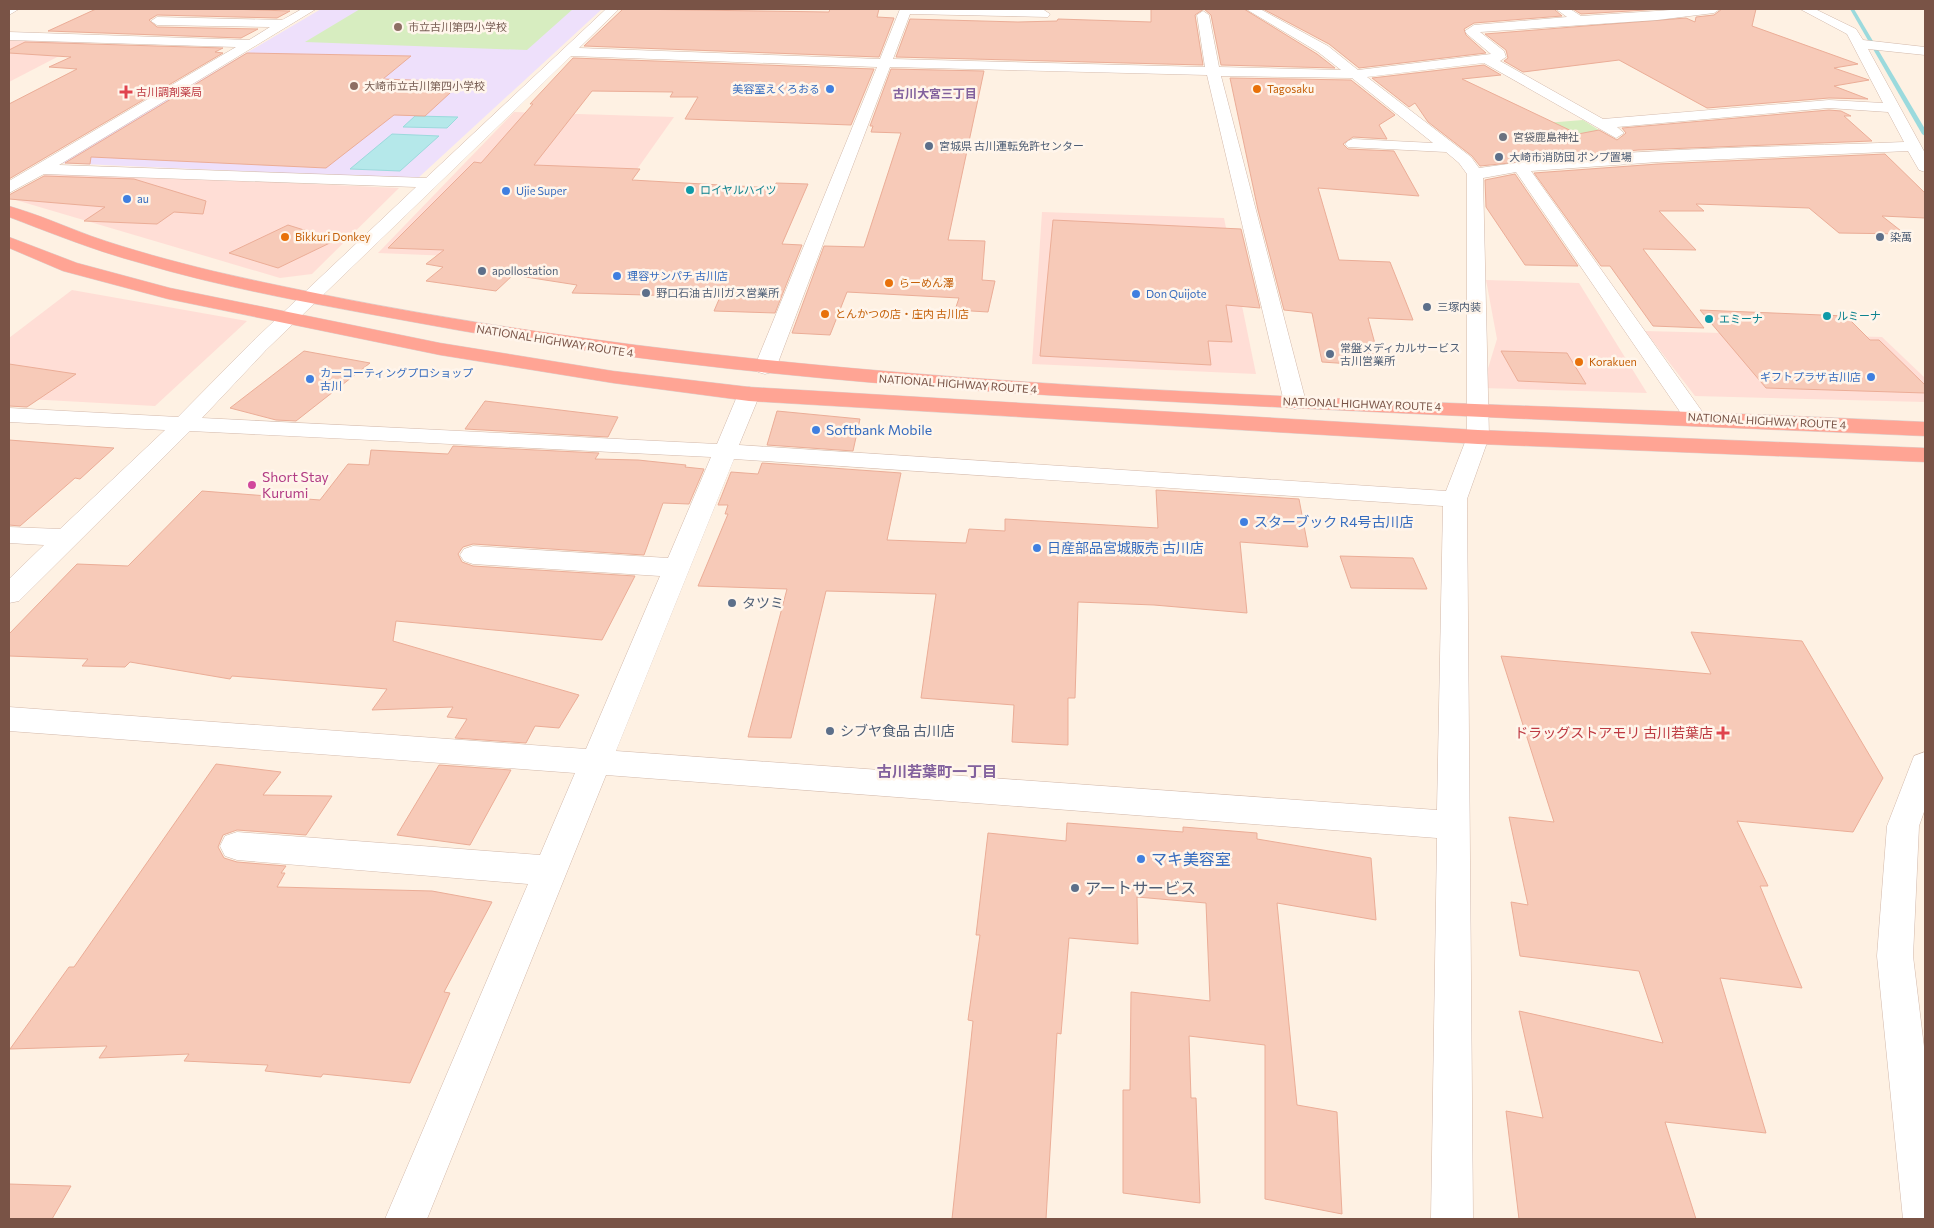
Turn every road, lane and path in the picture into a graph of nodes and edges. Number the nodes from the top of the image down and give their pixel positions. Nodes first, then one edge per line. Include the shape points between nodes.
1 (13, 9) edge
2 (310, 9) edge
3 (613, 9) edge
4 (1252, 9) edge
5 (1562, 9) edge
6 (1714, 9) edge
7 (1806, 9) edge
8 (906, 10) edge
9 (9, 11) edge
10 (1044, 14) dead end
11 (1203, 14) dead end
12 (1578, 20) junction
13 (157, 21) dead end
14 (284, 24) junction
15 (9, 36) edge
16 (252, 44) junction
17 (1869, 45) junction
18 (1925, 51) edge
19 (568, 52) junction
20 (1489, 60) junction
21 (885, 63) junction
22 (1213, 72) junction
23 (1356, 74) junction
24 (1895, 108) junction
25 (1600, 124) junction
26 (1353, 144) dead end
27 (1914, 146) junction
28 (1450, 148) junction
29 (1658, 157) junction
30 (1520, 167) junction
31 (1925, 167) edge
32 (42, 169) junction
33 (1475, 174) junction
34 (430, 183) junction
35 (9, 188) edge
36 (9, 210) edge
37 (9, 242) edge
38 (311, 297) junction
39 (289, 318) junction
40 (757, 381) junction
41 (1295, 402) junction
42 (1478, 409) junction
43 (9, 415) edge
44 (1694, 417) junction
45 (183, 425) junction
46 (1925, 429) edge
47 (1478, 437) junction
48 (726, 451) junction
49 (1925, 455) edge
50 (1455, 500) junction
51 (9, 535) edge
52 (66, 538) junction
53 (473, 555) dead end
54 (677, 568) junction
55 (9, 594) edge
56 (9, 719) edge
57 (597, 762) junction
58 (1925, 765) edge
59 (1455, 825) junction
60 (237, 846) dead end
61 (549, 871) junction
62 (406, 1219) edge
63 (1452, 1219) edge
64 (1924, 1219) edge

1 - 9 street
2 - 14 street
3 - 19 street
4 - 23 street via 1323,49
5 - 12 street
6 - 12 street
7 - 17 street via 1842,25
8 - 10 street
8 - 21 street
11 - 22 street
12 - 20 street via 1474,29 1471,32 1499,54
13 - 14 street
14 - 16 street
15 - 16 street
16 - 32 street
17 - 18 street
17 - 24 street
19 - 21 street
19 - 34 street
20 - 23 street
20 - 25 street
21 - 22 street
21 - 40 street
22 - 23 street
22 - 41 street
23 - 28 street
24 - 25 street via 1829,104
24 - 27 street
25 - 29 street
26 - 28 street
27 - 29 street
27 - 31 street
28 - 33 street
29 - 30 street
30 - 33 street
30 - 44 street
32 - 34 street
32 - 35 street
33 - 42 street
34 - 38 street
36 - 38 highway, NATIONAL HIGHWAY ROUTE 4 via 109,248 207,275
37 - 39 highway, NATIONAL HIGHWAY ROUTE 4 via 70,267 159,291
38 - 39 street
38 - 40 highway, NATIONAL HIGHWAY ROUTE 4 via 466,328 626,352
39 - 40 highway, NATIONAL HIGHWAY ROUTE 4 via 440,349 584,373
39 - 45 street
40 - 41 highway, NATIONAL HIGHWAY ROUTE 4 via 1010,388
40 - 47 highway, NATIONAL HIGHWAY ROUTE 4
40 - 48 street
41 - 42 highway, NATIONAL HIGHWAY ROUTE 4
42 - 44 highway, NATIONAL HIGHWAY ROUTE 4
42 - 47 street
43 - 45 street
44 - 46 highway, NATIONAL HIGHWAY ROUTE 4
45 - 48 street
45 - 52 street
47 - 49 highway, NATIONAL HIGHWAY ROUTE 4
47 - 50 street
48 - 50 street
48 - 54 street
50 - 59 street
51 - 52 street
52 - 55 street
53 - 54 street
54 - 57 street
56 - 57 street
57 - 59 street
57 - 61 street
58 - 64 street via 1903,826 1895,956
59 - 63 street
60 - 61 street
61 - 62 street

